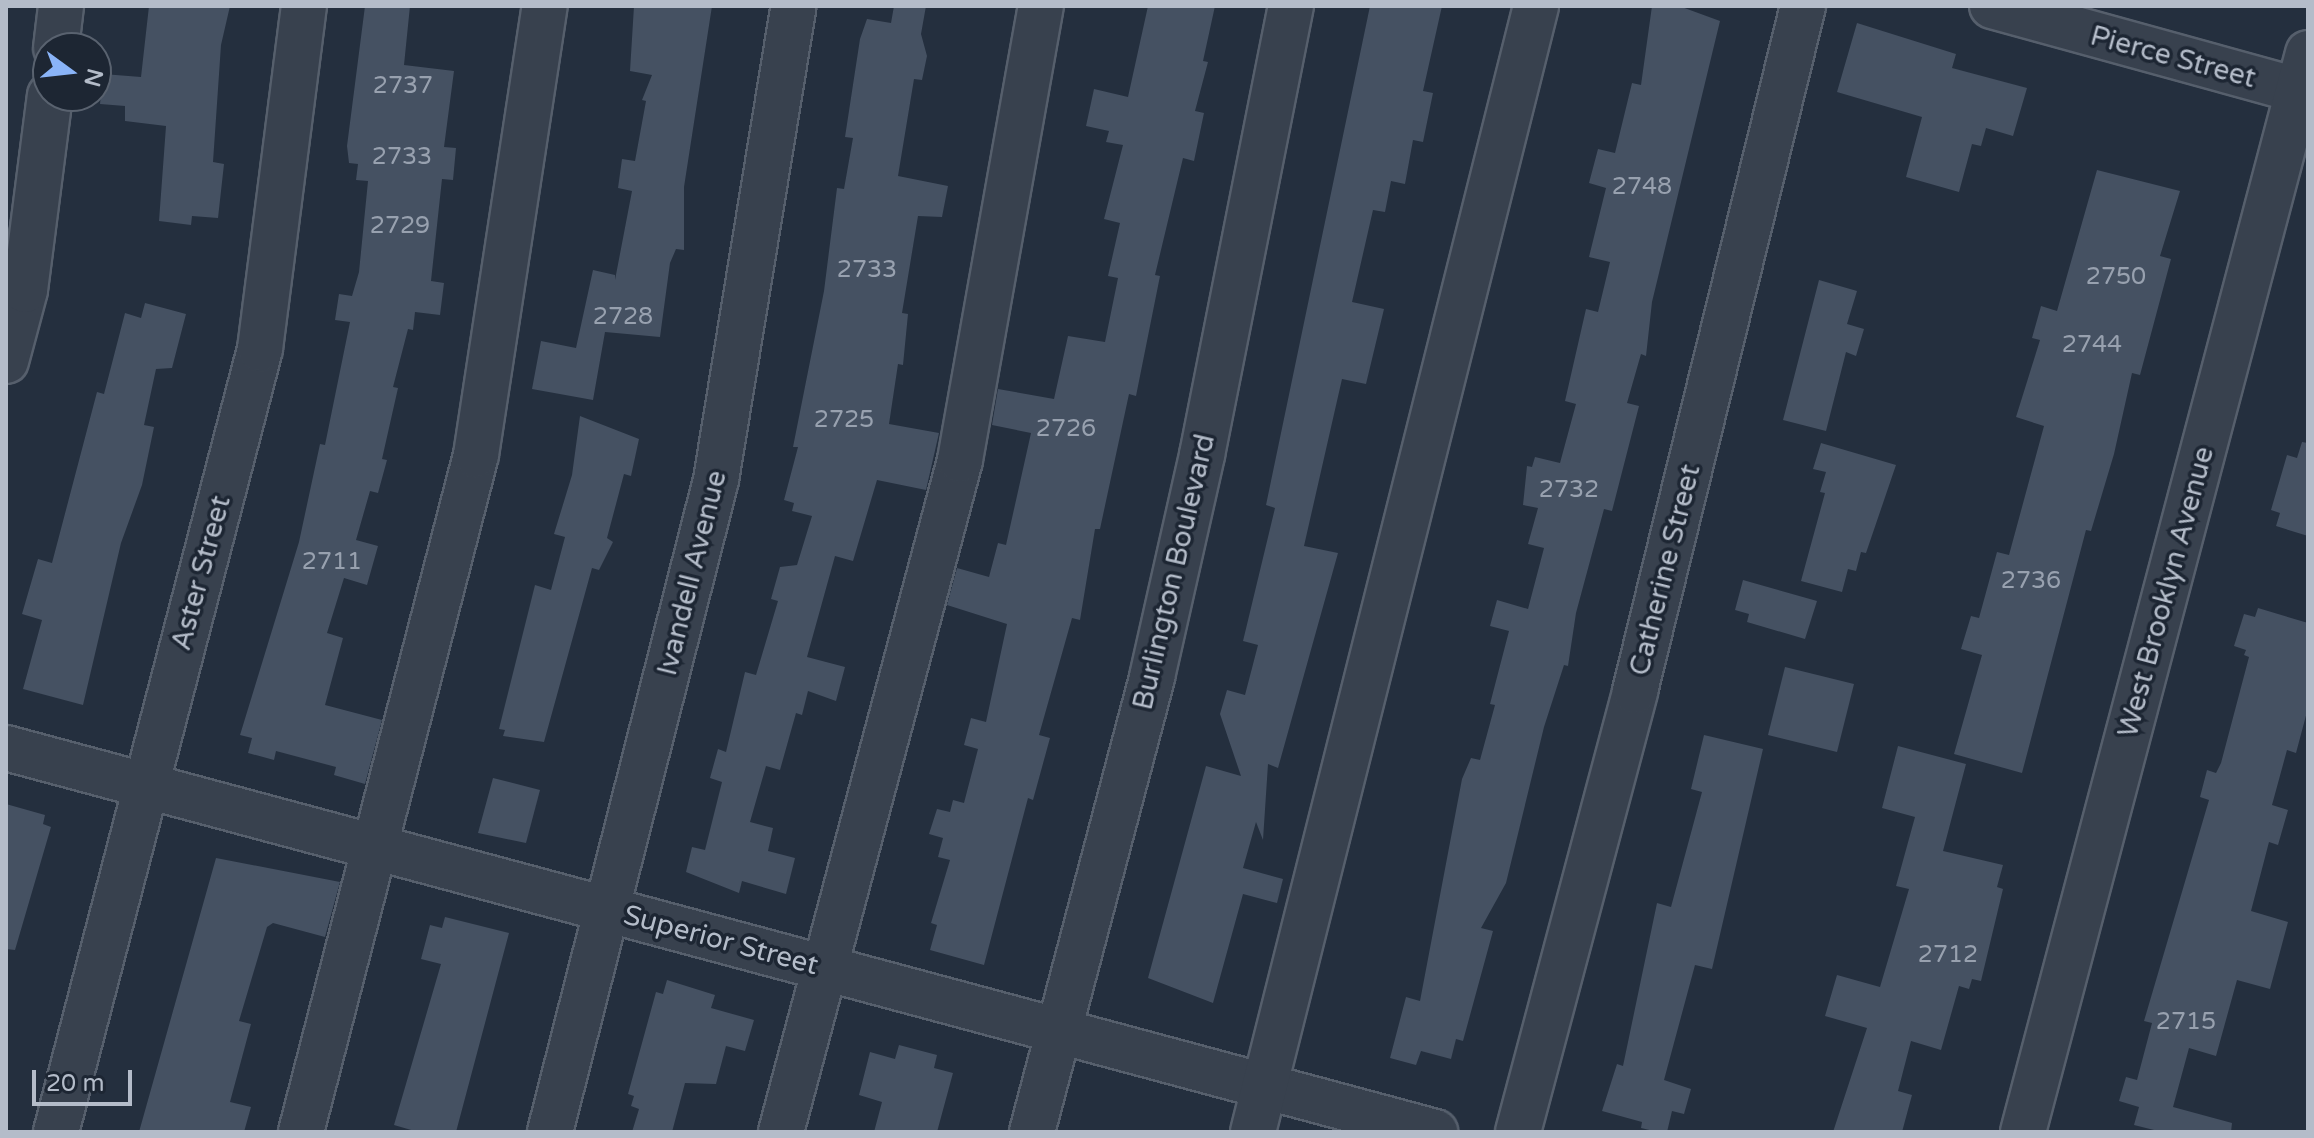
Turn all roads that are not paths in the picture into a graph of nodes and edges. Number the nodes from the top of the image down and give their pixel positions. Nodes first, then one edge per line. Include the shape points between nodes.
1 (61, 6) edge
2 (304, 6) edge
3 (545, 6) edge
4 (794, 6) edge
5 (1041, 6) edge
6 (1291, 6) edge
7 (1536, 6) edge
8 (1803, 6) edge
9 (1992, 6) edge
10 (58, 32) edge
11 (2305, 79) edge
12 (48, 112) edge
13 (6, 361) edge
14 (6, 748) edge
15 (145, 784) junction
16 (376, 847) junction
17 (609, 910) junction
18 (822, 967) junction
19 (1058, 1031) junction
20 (1264, 1086) junction
21 (56, 1132) edge
22 (301, 1132) edge
23 (550, 1132) edge
24 (781, 1132) edge
25 (1032, 1132) edge
26 (1253, 1132) edge
27 (1435, 1132) edge
28 (1518, 1132) edge
29 (2023, 1132) edge

1 - 10 street
2 - 15 street, Aster Street via 260,349
3 - 16 street via 476,455
4 - 17 street, Ivandell Avenue via 733,399
5 - 18 street via 960,460
6 - 19 street, Burlington Boulevard via 1176,573
7 - 20 street
8 - 28 street, Catherine Street via 1635,691
9 - 11 street, Pierce Street
11 - 29 street, West Brooklyn Avenue
12 - 13 street via 33,244
14 - 15 street, Superior Street
15 - 16 street, Superior Street
15 - 21 street, Aster Street
16 - 17 street, Superior Street
16 - 22 street
17 - 18 street, Superior Street
17 - 23 street, Ivandell Avenue
18 - 19 street, Superior Street
18 - 24 street
19 - 20 street, Superior Street
19 - 25 street, Burlington Boulevard
20 - 26 street
20 - 27 street, Superior Street

